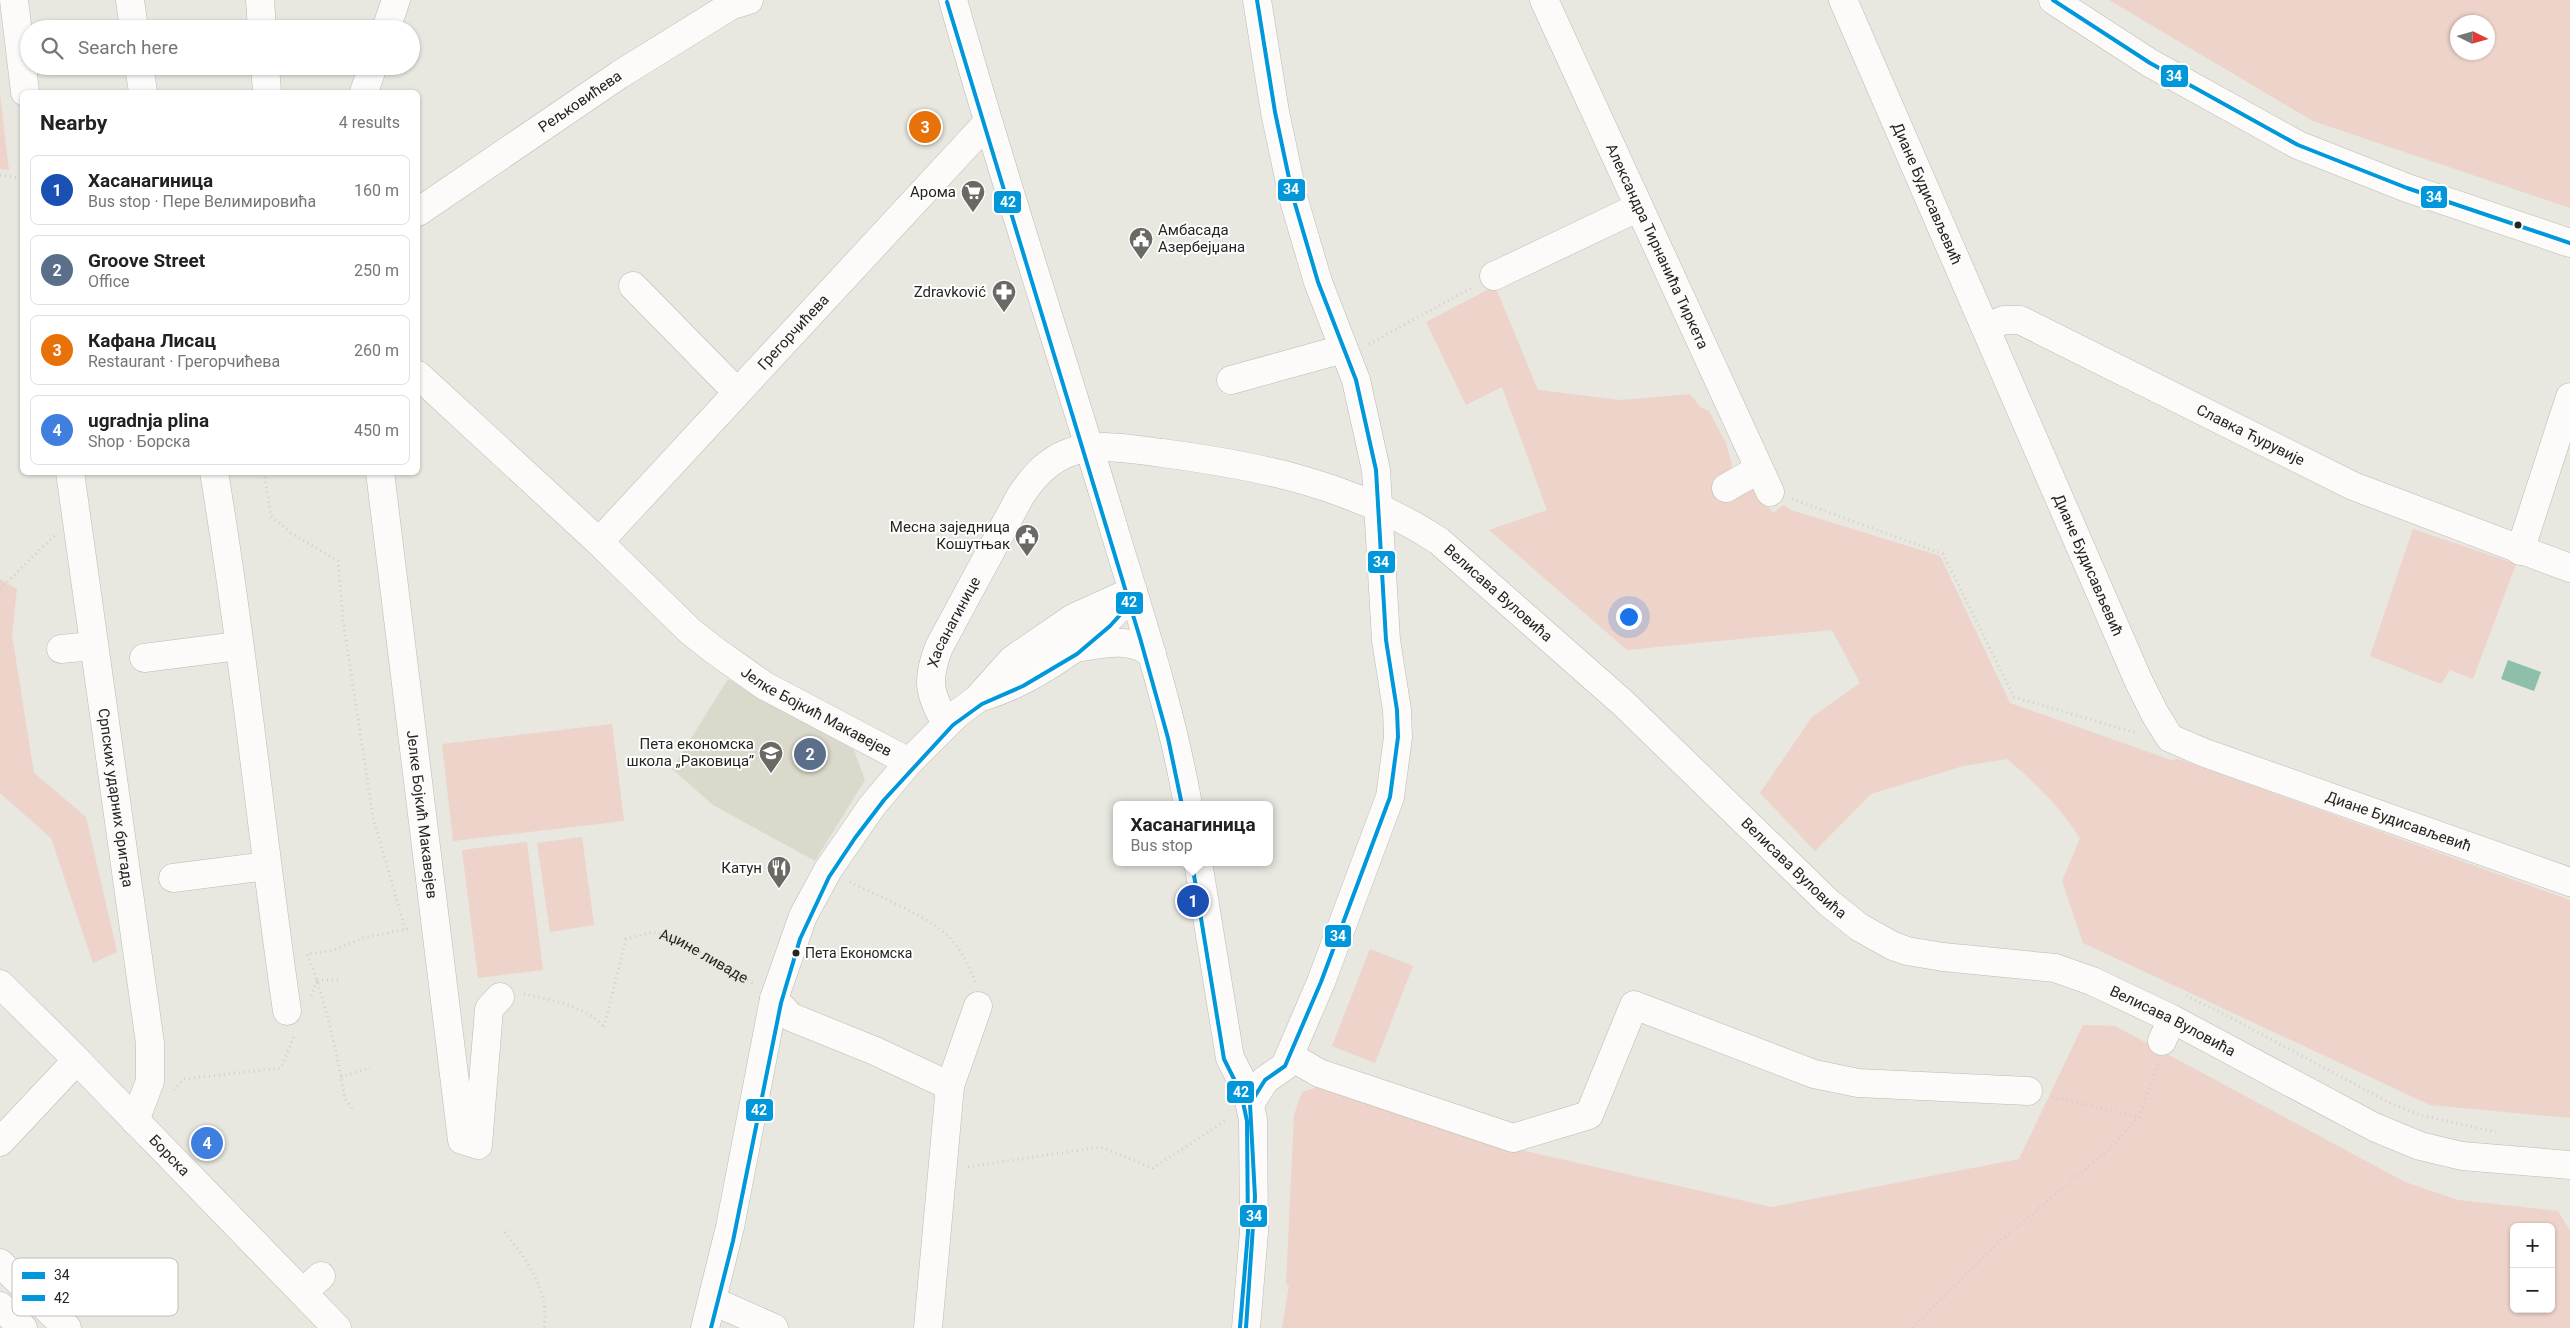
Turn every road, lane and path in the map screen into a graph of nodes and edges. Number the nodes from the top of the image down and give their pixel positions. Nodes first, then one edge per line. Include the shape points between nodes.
1 (14, 0) edge
2 (130, 0) edge
3 (260, 0) edge
4 (396, 0) edge
5 (953, 0) edge
6 (1257, 0) edge
7 (1544, 0) edge
8 (1843, 0) edge
9 (2053, 0) edge
10 (736, 2) edge
11 (133, 20) edge
12 (261, 20) edge
13 (389, 20) edge
14 (20, 50) edge
15 (23, 75) edge
16 (140, 75) edge
17 (266, 75) edge
18 (370, 75) edge
19 (25, 90) edge
20 (143, 90) edge
21 (267, 90) edge
22 (365, 90) edge
23 (988, 122) junction
24 (0, 175) edge
25 (20, 178) dead end
26 (1639, 207) junction
27 (420, 211) edge
28 (2570, 243) edge
29 (1494, 276) joint
30 (633, 286) dead end
31 (1987, 327) junction
32 (1345, 353) junction
33 (420, 376) edge
34 (1231, 380) dead end
35 (737, 392) junction
36 (2570, 397) edge
37 (1090, 447) junction
38 (70, 475) edge
39 (214, 475) edge
40 (264, 475) edge
41 (380, 475) edge
42 (1726, 488) dead end
43 (1797, 502) dead end
44 (1379, 508) junction
45 (75, 515) junction
46 (599, 542) junction
47 (2520, 551) junction
48 (2570, 568) edge
49 (0, 589) edge
50 (1133, 591) junction
51 (93, 646) junction
52 (238, 646) junction
53 (1074, 648) junction
54 (61, 649) dead end
55 (1152, 654) junction
56 (144, 658) dead end
57 (977, 699) junction
58 (946, 724) junction
59 (2138, 733) dead end
60 (909, 762) junction
61 (1187, 801) edge
62 (266, 866) junction
63 (1199, 866) edge
64 (173, 878) dead end
65 (849, 881) dead end
66 (2570, 882) edge
67 (435, 923) junction
68 (405, 930) junction
69 (317, 980) junction
70 (339, 980) dead end
71 (0, 984) edge
72 (2179, 992) dead end
73 (500, 997) joint
74 (310, 998) dead end
75 (774, 999) junction
76 (978, 1006) joint
77 (291, 1022) joint
78 (2167, 1030) junction
79 (1290, 1056) junction
80 (77, 1060) junction
81 (370, 1068) dead end
82 (341, 1077) junction
83 (950, 1086) junction
84 (2028, 1091) joint
85 (172, 1092) dead end
86 (1250, 1104) junction
87 (352, 1108) dead end
88 (2139, 1117) junction
89 (135, 1121) junction
90 (2504, 1133) dead end
91 (0, 1142) edge
92 (2570, 1165) edge
93 (942, 1171) junction
94 (505, 1232) dead end
95 (0, 1263) edge
96 (12, 1275) edge
97 (713, 1301) junction
98 (0, 1306) edge
99 (55, 1316) edge
100 (23, 1328) edge
101 (67, 1328) edge
102 (337, 1328) edge
103 (544, 1328) edge
104 (705, 1328) edge
105 (772, 1328) edge
106 (928, 1328) edge
107 (1246, 1328) edge
108 (1912, 1328) edge

1 - 14 street
2 - 11 street
3 - 12 street
4 - 13 street
5 - 23 street
6 - 32 street via 1289,180 1318,282
7 - 26 street, Александра Тирнанића Тиркета
8 - 31 street, Диане Будисављевић
9 - 28 street via 2150,62 2298,145 2407,188
10 - 27 street, Рељковићева via 619,75
15 - 19 street
16 - 20 street
17 - 21 street
18 - 22 street
23 - 35 street, Грегорчићева
23 - 37 street
24 - 25 path
26 - 29 street
26 - 42 street, Александра Тирнанића Тиркета via 1765,481
29 - 32 path
30 - 35 street
31 - 47 street, Славка Ћурувије via 2004,320 2020,320 2353,486
31 - 66 street, Диане Будисављевић via 2140,682 2170,738
32 - 34 street
32 - 44 street via 1356,380 1369,436
33 - 46 street, Јелке Бојкић Макавејев
35 - 46 street, Грегорчићева
36 - 47 street
37 - 44 street, Велисава Вуловића via 1147,451 1250,466 1328,487
37 - 50 street
37 - 58 street, Хасанагинице via 1054,459 1031,480 956,614 939,647 930,679 932,698
38 - 45 street, Српских ударних бригада
39 - 52 street
40 - 68 path via 270,516 291,533 338,560 343,620 373,818
41 - 67 street, Јелке Бојкић Макавејев
43 - 59 path via 1943,554 2014,697
44 - 78 street, Велисава Вуловића via 1439,541 1554,640 1811,887 1858,927 1907,951 2067,972 2113,990
44 - 79 street via 1386,640 1397,710 1396,766 1390,797 1363,871
45 - 49 path
45 - 51 street, Српских ударних бригада
46 - 60 street, Јелке Бојкић Макавејев via 690,631 737,668
47 - 48 street, Славка Ћурувије
50 - 53 street via 1108,621
50 - 55 street
50 - 57 street via 1073,618 1012,660
51 - 54 street
51 - 89 street, Српских ударних бригада via 150,1043 150,1081
52 - 56 street
52 - 62 street
53 - 55 street via 1130,643
53 - 57 street via 999,691
55 - 61 street via 1174,735
57 - 58 street
58 - 60 street
60 - 75 street via 850,836 810,901
62 - 64 street
62 - 77 street
63 - 86 street via 1230,1058
65 - 76 path via 948,936 970,967 978,990
67 - 68 path
67 - 73 street, Јелке Бојкић Макавејев via 462,1140 478,1145 489,1009
68 - 69 path via 364,938 332,951 307,954
69 - 70 path
69 - 74 path
69 - 82 path via 332,1030
71 - 80 street, Борска
72 - 90 path via 2419,1116
73 - 75 path, Аџине ливаде via 516,992 546,999 581,1010 604,1027 626,939 653,932 677,939 768,992
75 - 83 street via 791,1017
75 - 97 street
76 - 83 street
77 - 85 path via 281,1068 184,1079
78 - 88 path
78 - 92 street, Велисава Вуловића via 2420,1146 2462,1156
79 - 84 street via 1319,1073 1512,1138 1589,1115 1634,1005 1814,1074 1858,1083
79 - 86 street via 1283,1068 1265,1080
80 - 89 street, Борска
80 - 91 street
81 - 82 path
82 - 87 path via 345,1099
83 - 93 street
84 - 88 path
86 - 93 path via 1153,1168 1100,1147
86 - 107 street via 1255,1206
88 - 108 path via 2109,1149 1998,1243
89 - 102 street, Борска via 312,1284
93 - 106 street
94 - 103 path via 533,1274 544,1307
95 - 96 street
97 - 104 street
97 - 105 street
98 - 100 street
99 - 101 street

